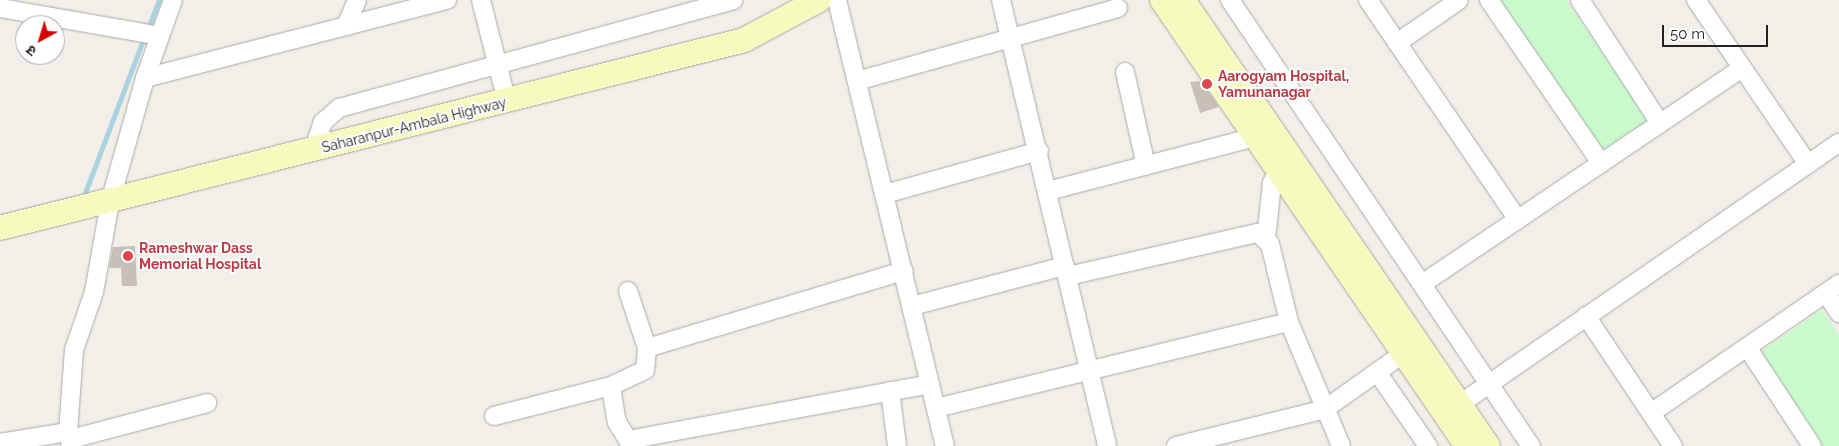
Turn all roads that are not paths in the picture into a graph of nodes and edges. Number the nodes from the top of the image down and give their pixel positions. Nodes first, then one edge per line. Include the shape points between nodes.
1 (173, 0) edge
2 (357, 0) edge
3 (447, 0) edge
4 (481, 0) edge
5 (734, 0) edge
6 (1001, 0) edge
7 (1162, 0) edge
8 (1183, 0) edge
9 (1230, 0) edge
10 (1368, 0) edge
11 (1459, 0) edge
12 (1489, 0) edge
13 (1580, 0) edge
14 (1696, 0) edge
15 (820, 1) edge
16 (0, 8) edge
17 (1118, 8) dead end
18 (346, 26) junction
19 (151, 34) junction
20 (1011, 39) junction
21 (1397, 43) junction
22 (498, 63) junction
23 (1742, 68) junction
24 (1125, 72) dead end
25 (145, 78) junction
26 (857, 80) junction
27 (507, 102) junction
28 (1660, 123) junction
29 (1256, 137) junction
30 (1839, 143) edge
31 (314, 149) junction
32 (1039, 151) junction
33 (1601, 163) junction
34 (1808, 164) junction
35 (1146, 166) junction
36 (1279, 170) junction
37 (1048, 191) junction
38 (885, 194) junction
39 (110, 202) junction
40 (1518, 220) junction
41 (0, 228) edge
42 (1266, 239) junction
43 (904, 271) junction
44 (1066, 271) junction
45 (1422, 284) junction
46 (1832, 288) edge
47 (628, 291) dead end
48 (912, 306) junction
49 (1839, 313) edge
50 (1586, 316) junction
51 (1289, 322) junction
52 (1747, 347) junction
53 (647, 348) junction
54 (1404, 353) junction
55 (1090, 372) junction
56 (1377, 372) junction
57 (930, 384) junction
58 (1489, 384) junction
59 (611, 386) junction
60 (890, 391) junction
61 (207, 403) dead end
62 (1460, 404) junction
63 (936, 408) junction
64 (1325, 409) junction
65 (1650, 413) junction
66 (494, 416) dead end
67 (70, 439) edge
68 (1220, 441) edge
69 (0, 443) edge
70 (897, 446) edge
71 (945, 446) edge
72 (1106, 446) edge
73 (1176, 446) edge
74 (1341, 446) edge
75 (1428, 446) edge
76 (1467, 446) edge
77 (1488, 446) edge
78 (1531, 446) edge
79 (1673, 446) edge
80 (1812, 446) edge

1 - 19 street
2 - 18 street
3 - 18 street
4 - 22 street
5 - 22 street
6 - 20 street
7 - 29 street
8 - 62 street
9 - 45 street
10 - 21 street
11 - 21 street
12 - 33 street
13 - 28 street
14 - 23 street
15 - 26 street
15 - 27 street, Saharanpur-Ambala Highway via 744,40
16 - 19 street
17 - 20 street
18 - 25 street
19 - 25 street
20 - 26 street
20 - 32 street
21 - 40 street
22 - 27 street
22 - 31 street via 339,108 323,122
23 - 28 street
23 - 34 street
24 - 35 street
25 - 39 street
26 - 38 street
27 - 31 street, Saharanpur-Ambala Highway
28 - 33 street
29 - 35 street
29 - 36 street
30 - 34 street
31 - 39 street, Saharanpur-Ambala Highway
32 - 37 street
32 - 38 street
33 - 40 street
34 - 50 street
35 - 37 street
36 - 42 street via 1272,183
36 - 54 street
37 - 44 street
38 - 43 street
39 - 41 street, Saharanpur-Ambala Highway
39 - 67 street via 94,292 74,350
40 - 45 street
42 - 44 street via 1248,233
42 - 51 street
43 - 48 street
43 - 53 street
44 - 48 street
44 - 55 street
45 - 58 street
46 - 49 street
46 - 52 street
47 - 53 street
48 - 57 street
50 - 58 street
50 - 65 street
51 - 55 street
51 - 64 street
52 - 65 street
52 - 80 street
53 - 59 street via 645,370
54 - 56 street
54 - 76 street
55 - 63 street
55 - 72 street
56 - 64 street
56 - 75 street
57 - 60 street
57 - 63 street
58 - 62 street
58 - 78 street
59 - 60 street via 617,422 628,440
59 - 66 street
60 - 70 street
61 - 67 street
62 - 77 street
63 - 71 street
64 - 68 street
64 - 74 street
65 - 79 street
67 - 69 street
68 - 73 street

